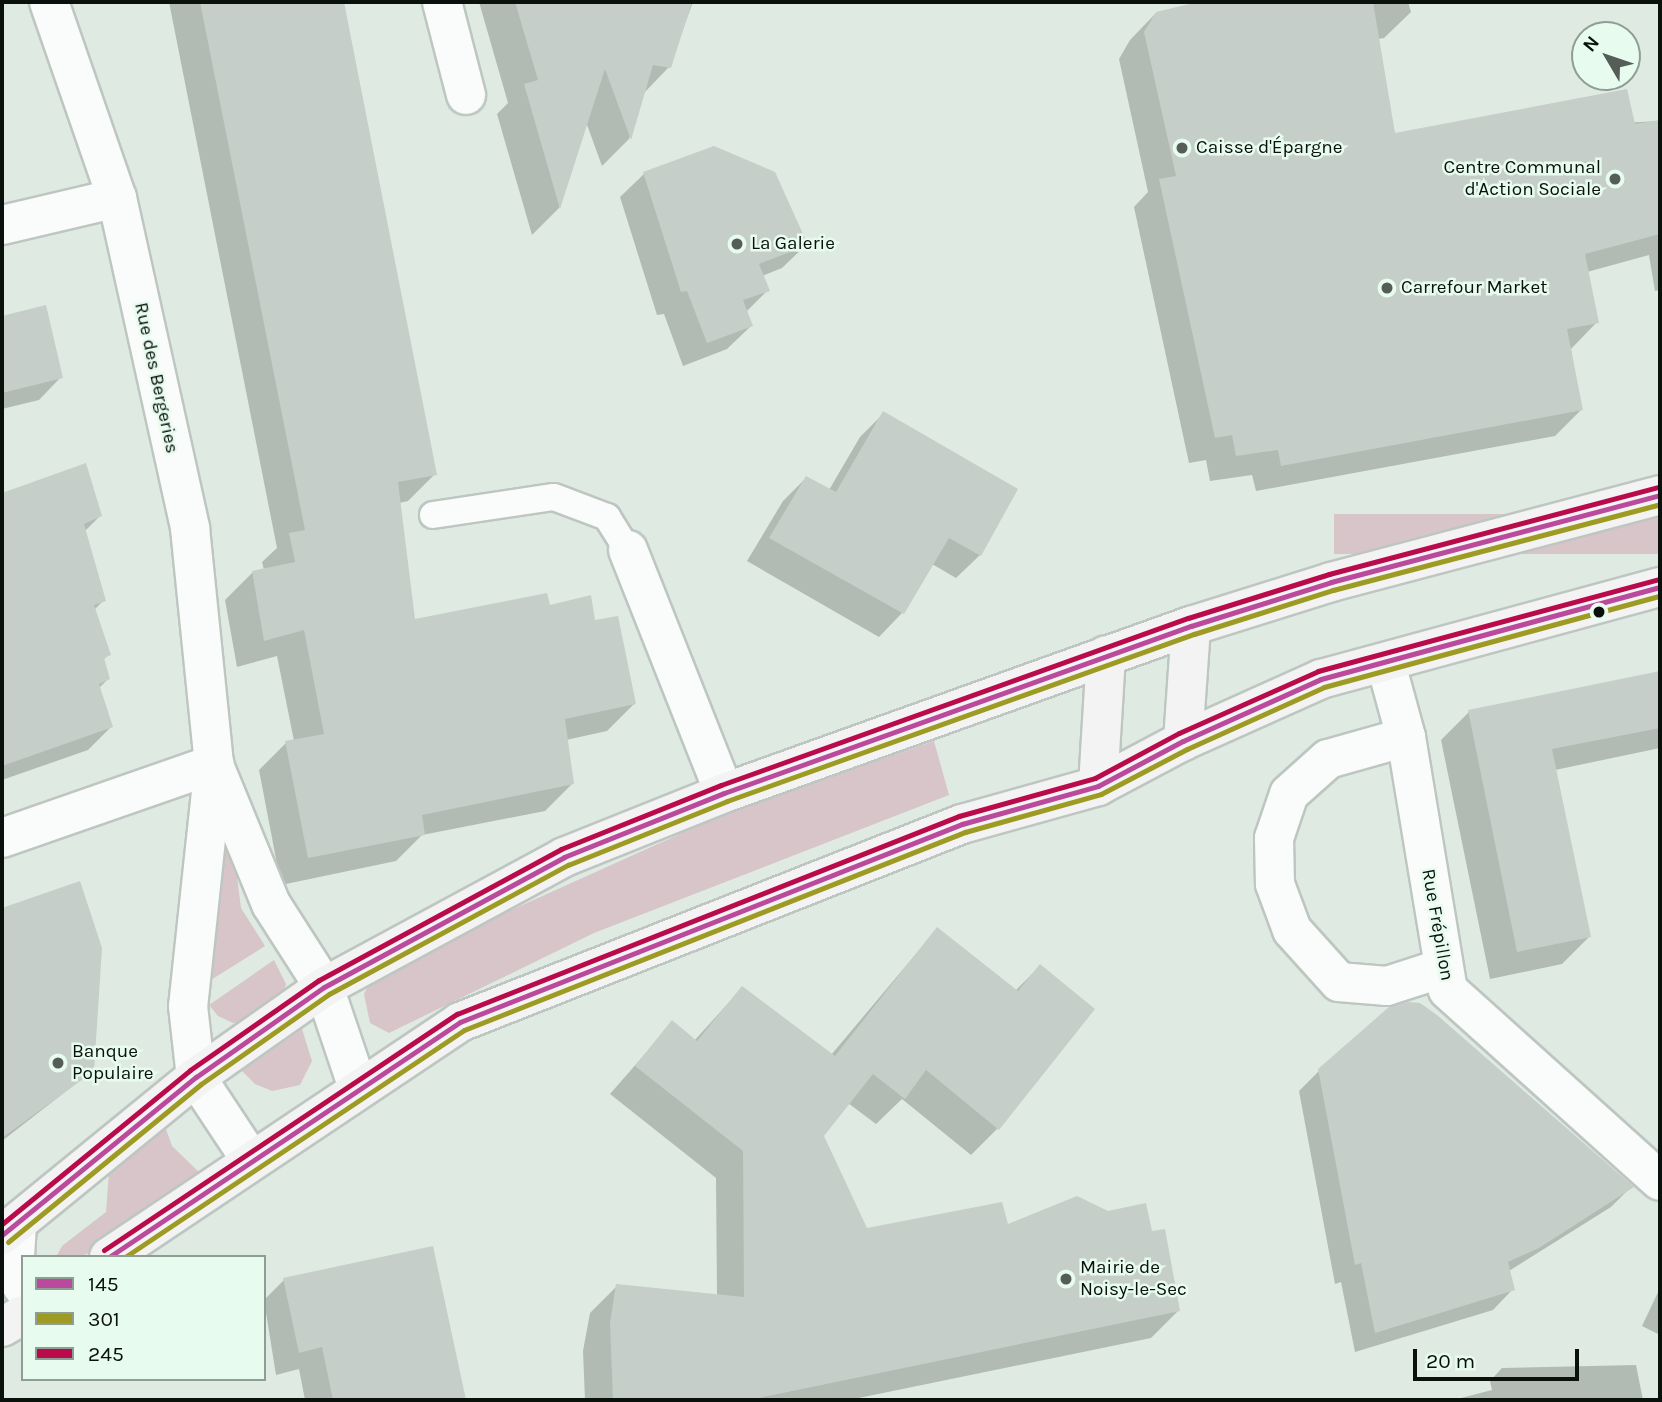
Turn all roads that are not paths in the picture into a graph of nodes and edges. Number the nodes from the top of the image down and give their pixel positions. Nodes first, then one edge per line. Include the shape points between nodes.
1 (49, 2) edge
2 (442, 2) edge
3 (466, 95) dead end
4 (117, 198) junction
5 (2, 225) edge
6 (1660, 495) edge
7 (433, 515) dead end
8 (628, 550) joint
9 (1660, 587) edge
10 (1191, 626) junction
11 (1106, 655) junction
12 (1386, 664) junction
13 (1406, 737) junction
14 (1183, 741) junction
15 (214, 764) junction
16 (1098, 786) junction
17 (724, 793) junction
18 (2, 838) edge
19 (1443, 968) junction
20 (324, 987) junction
21 (196, 1077) junction
22 (358, 1088) junction
23 (251, 1160) junction
24 (1660, 1181) edge
25 (9, 1230) edge
26 (112, 1255) edge
27 (21, 1285) edge
28 (21, 1316) edge
29 (2, 1327) edge

1 - 4 street, Rue des Bergeries
2 - 3 street
4 - 5 street
4 - 15 street, Rue des Bergeries via 190,528
6 - 10 main road via 1331,582
7 - 8 lane via 554,497 607,517
8 - 17 street
9 - 12 main road
10 - 11 main road
10 - 14 main road
11 - 16 main road
11 - 17 main road
12 - 13 street, Rue Frépillon
12 - 14 main road via 1321,679
13 - 19 street, Rue Frépillon
13 - 19 street via 1328,760 1289,794 1274,838 1275,884 1292,930 1339,982 1387,986
14 - 16 main road
15 - 18 street
15 - 20 street, Rue des Bergeries via 271,904
15 - 21 street, Rue des Bergeries via 188,1006
16 - 22 main road via 962,824 584,970 460,1022
17 - 20 main road via 564,857
19 - 24 street, Rue Frépillon via 1448,990
20 - 21 main road
20 - 22 street, Rue des Bergeries
21 - 23 street, Rue des Bergeries
21 - 25 main road
22 - 23 main road
23 - 26 main road
25 - 27 street via 14,1273
28 - 29 main road

